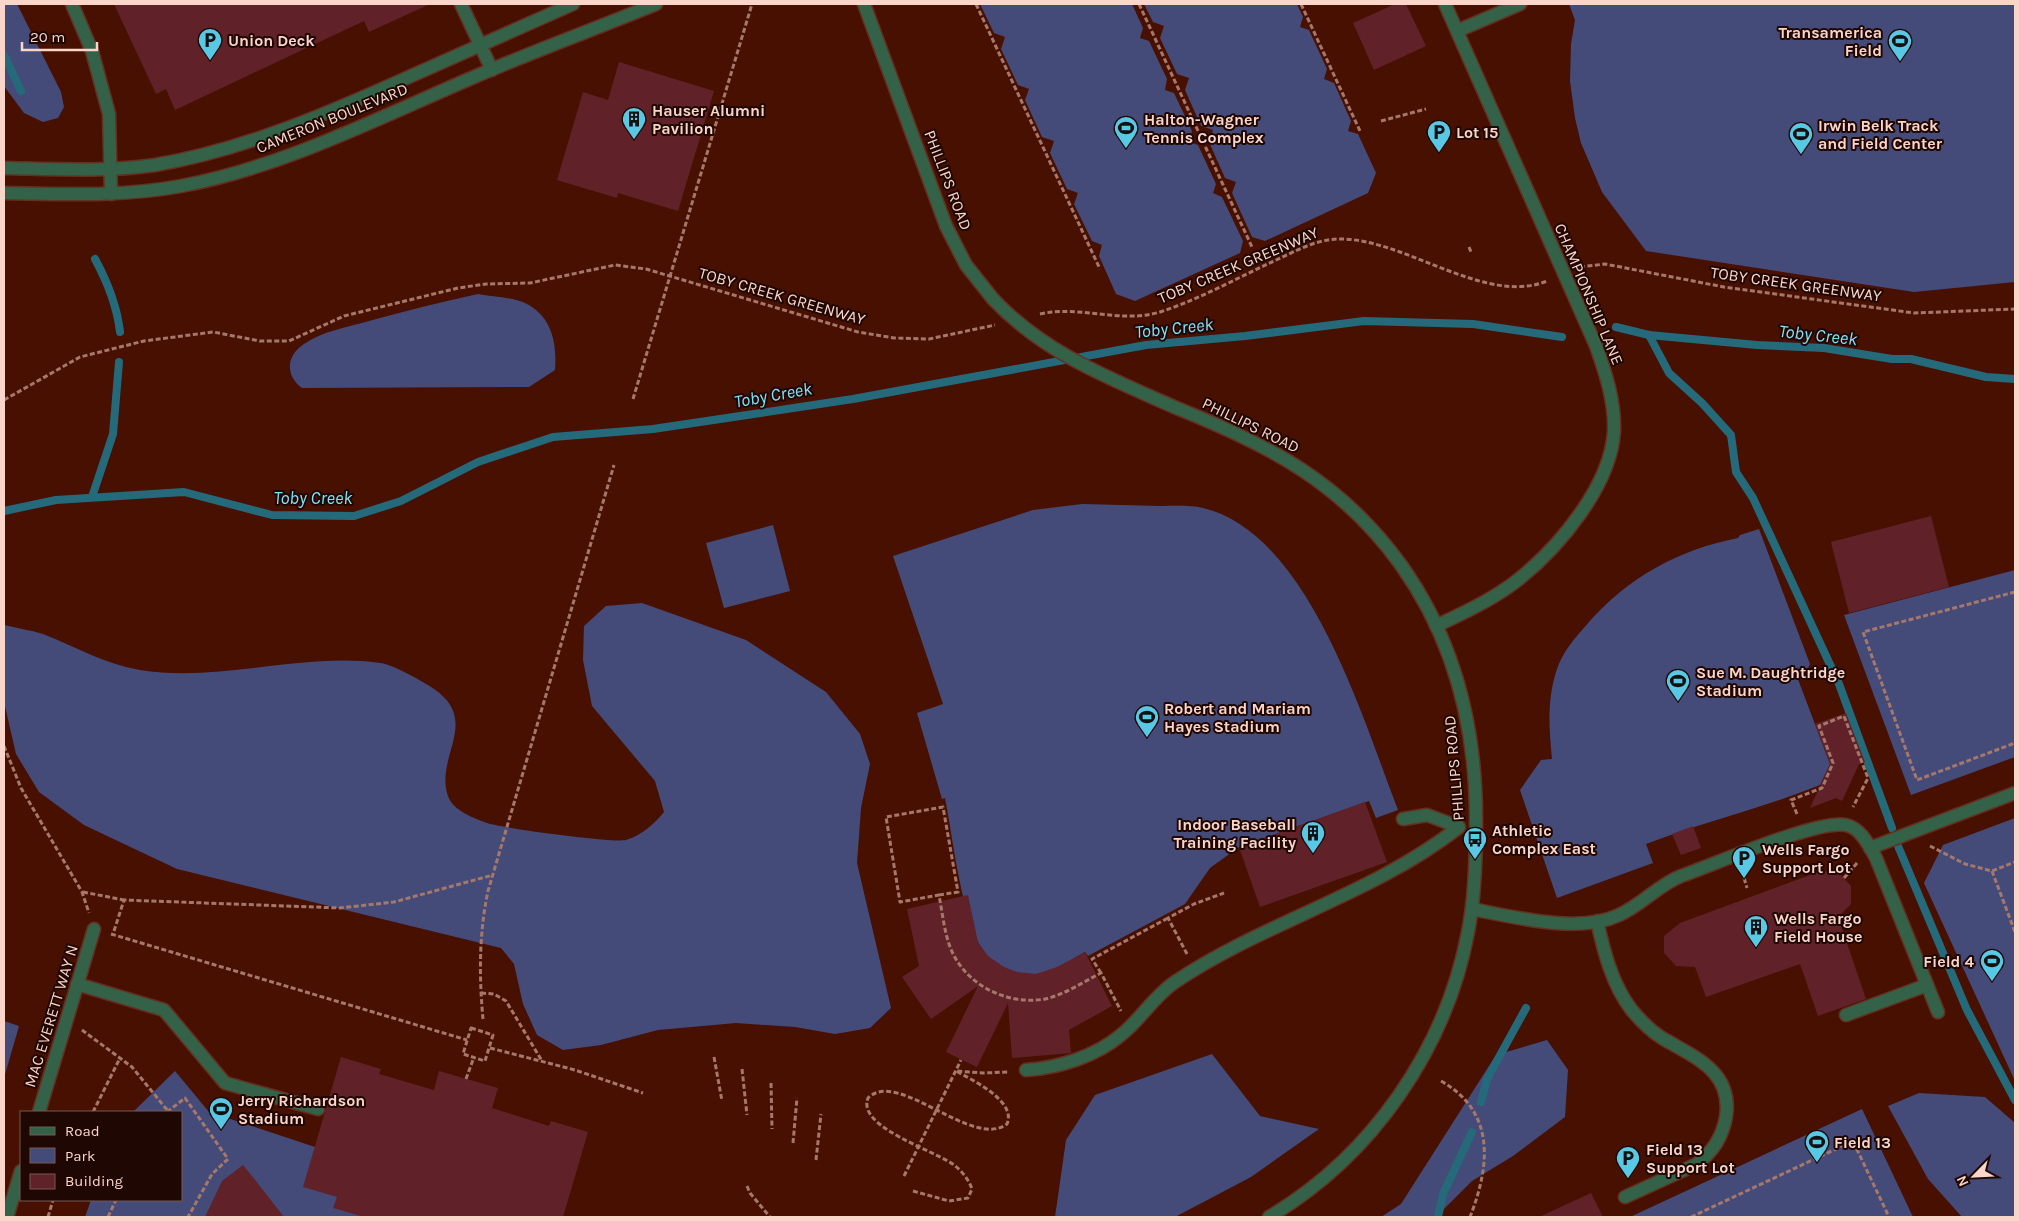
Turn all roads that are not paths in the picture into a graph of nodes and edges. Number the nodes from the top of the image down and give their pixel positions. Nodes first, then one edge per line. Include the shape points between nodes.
1 (72, 4) edge
2 (461, 4) edge
3 (573, 4) edge
4 (656, 4) edge
5 (864, 4) edge
6 (1445, 4) edge
7 (1520, 4) edge
8 (1457, 31) junction
9 (480, 45) junction
10 (492, 70) junction
11 (111, 167) junction
12 (4, 168) edge
13 (4, 193) edge
14 (111, 194) junction
15 (1436, 626) junction
16 (2015, 792) edge
17 (1403, 818) dead end
18 (1459, 827) junction
19 (1476, 827) junction
20 (1870, 848) junction
21 (1472, 909) junction
22 (1597, 921) junction
23 (94, 929) road end
24 (77, 984) junction
25 (1927, 985) junction
26 (1938, 1012) dead end
27 (1846, 1015) dead end
28 (1026, 1070) road end
29 (318, 1109) dead end
30 (39, 1111) edge
31 (20, 1174) edge
32 (1625, 1198) dead end
33 (7, 1217) edge
34 (1270, 1217) edge

1 - 11 street via 92,51 105,96 111,128
2 - 9 street
3 - 9 street, CAMERON BOULEVARD
4 - 10 street, CAMERON BOULEVARD
5 - 15 street, PHILLIPS ROAD, bridge via 946,226 966,265 993,299 1022,326 1065,356 1260,443 1311,474 1365,522 1396,560
6 - 8 street, CHAMPIONSHIP LANE
7 - 8 street
8 - 15 street, CHAMPIONSHIP LANE via 1596,346 1611,397 1614,431 1610,457 1593,492 1543,557 1502,591
9 - 10 street
9 - 11 street, CAMERON BOULEVARD via 283,130 178,160
10 - 14 street, CAMERON BOULEVARD via 255,166 181,186
11 - 12 street, CAMERON BOULEVARD
11 - 14 street
13 - 14 street, CAMERON BOULEVARD
15 - 19 street, PHILLIPS ROAD via 1467,716
16 - 20 street
17 - 18 street via 1427,815
18 - 19 street
18 - 28 street via 1417,856 1175,982 1130,1027 1110,1042 1068,1063
19 - 21 street, PHILLIPS ROAD
20 - 22 street via 1850,827 1838,824 1817,827 1673,879 1619,915
20 - 25 street via 1882,869
21 - 22 street via 1542,921
21 - 34 street, PHILLIPS ROAD via 1463,957 1452,991 1435,1034 1410,1080 1377,1124 1338,1166
22 - 32 street via 1608,964 1632,1010 1660,1036 1704,1062 1719,1080 1726,1101 1720,1139 1706,1157
23 - 24 street, MAC EVERETT WAY N
24 - 29 street via 164,1010 225,1083
24 - 30 street, MAC EVERETT WAY N
25 - 26 street
25 - 27 street
31 - 33 street

